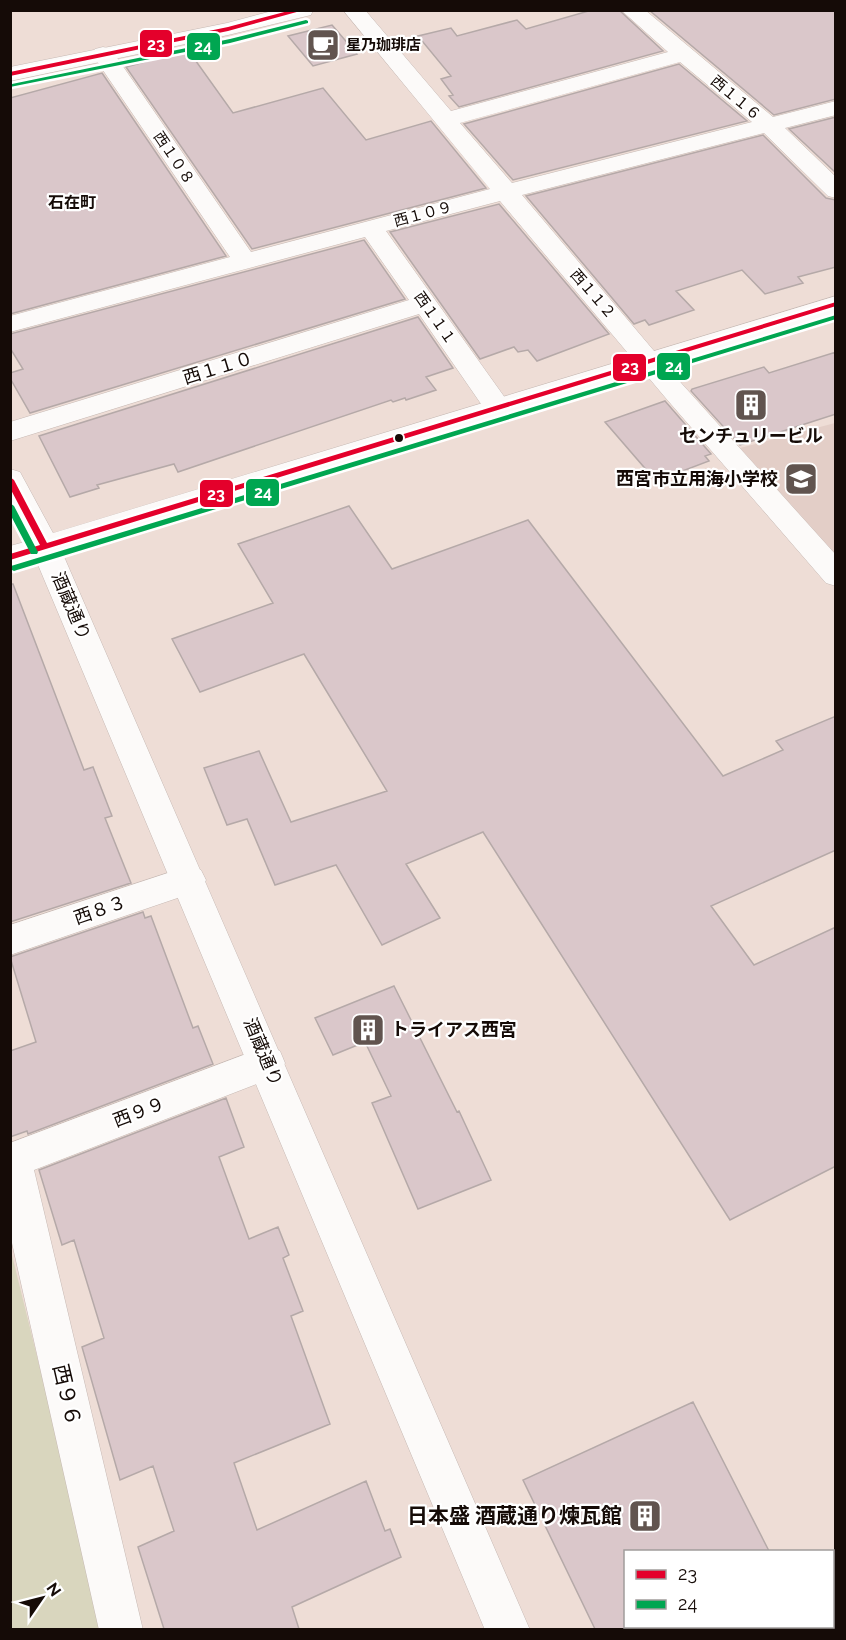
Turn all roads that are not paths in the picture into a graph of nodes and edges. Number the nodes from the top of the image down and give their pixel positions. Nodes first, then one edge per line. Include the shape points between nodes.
1 (303, 10) edge
2 (353, 10) edge
3 (631, 10) edge
4 (104, 54) junction
5 (684, 54) junction
6 (10, 74) edge
7 (836, 108) edge
8 (445, 120) junction
9 (770, 126) junction
10 (836, 191) edge
11 (506, 192) junction
12 (371, 228) junction
13 (245, 261) junction
14 (425, 304) junction
15 (836, 304) edge
16 (10, 324) edge
17 (650, 362) junction
18 (498, 408) junction
19 (10, 432) edge
20 (10, 478) edge
21 (45, 546) junction
22 (10, 557) edge
23 (836, 575) edge
24 (189, 880) junction
25 (10, 940) edge
26 (267, 1063) junction
27 (11, 1160) edge
28 (121, 1629) edge
29 (508, 1629) edge

1 - 4 street
2 - 8 street, 西１１２
3 - 5 street, 西１１６
4 - 6 street
4 - 13 street, 西１０８
5 - 8 street
5 - 9 street, 西１１６
7 - 9 street, 西１０９
8 - 11 street, 西１１２
9 - 10 street, 西１１６
9 - 11 street, 西１０９
11 - 12 street, 西１０９
11 - 17 street, 西１１２
12 - 13 street, 西１０９
12 - 14 street, 西１１１
13 - 16 street, 西１０９
14 - 18 street, 西１１１
14 - 19 street, 西１１０
15 - 17 street
17 - 18 street
17 - 23 street, 西１１２
18 - 21 street
20 - 21 street, 酒蔵通り
21 - 22 street
21 - 24 street, 酒蔵通り
24 - 25 street, 西８３
24 - 26 street, 酒蔵通り
26 - 27 street, 西９９
26 - 29 street, 酒蔵通り
27 - 28 street, 西９６

